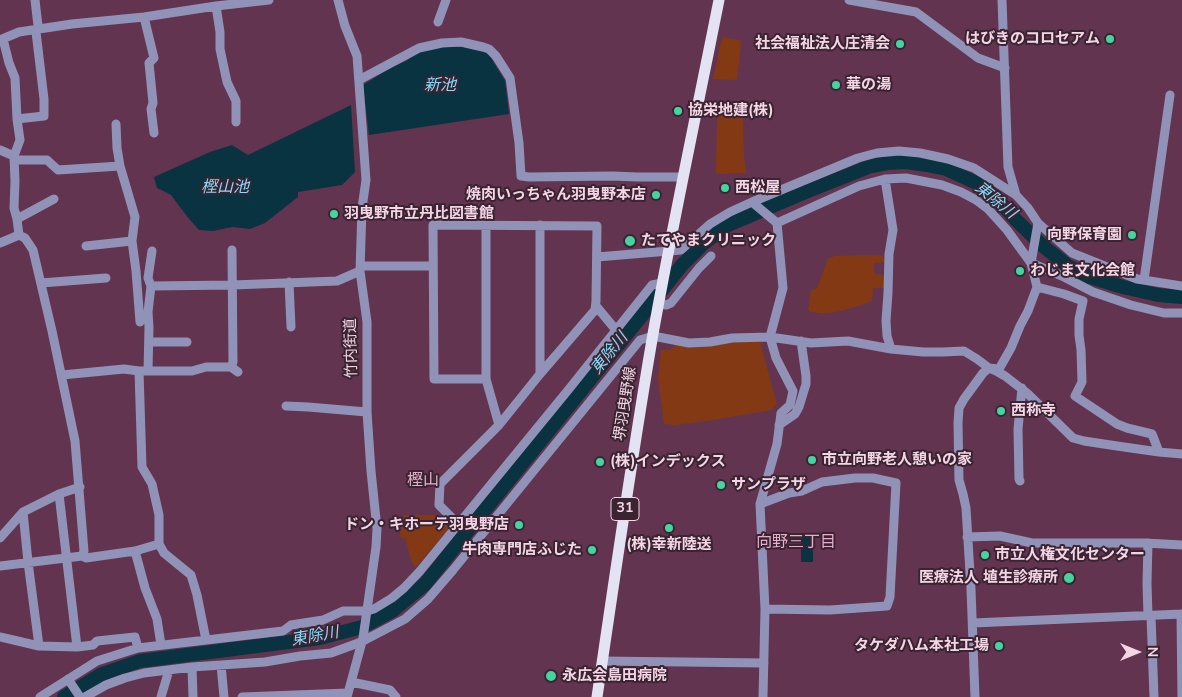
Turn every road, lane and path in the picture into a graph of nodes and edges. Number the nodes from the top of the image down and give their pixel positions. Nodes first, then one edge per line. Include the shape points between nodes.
1 (35, 0) edge
2 (269, 0) edge
3 (338, 0) edge
4 (446, 0) edge
5 (719, 0) edge
6 (849, 0) edge
7 (1002, 0) edge
8 (859, 1) edge
9 (216, 6) junction
10 (144, 17) junction
11 (438, 22) dead end
12 (37, 30) junction
13 (1, 39) edge
14 (1005, 68) junction
15 (359, 80) junction
16 (1170, 95) dead end
17 (17, 118) junction
18 (236, 122) dead end
19 (116, 124) dead end
20 (154, 133) dead end
21 (0, 150) edge
22 (14, 158) junction
23 (120, 166) junction
24 (683, 177) junction
25 (885, 179) junction
26 (1016, 195) junction
27 (54, 198) dead end
28 (752, 202) junction
29 (18, 219) junction
30 (777, 223) junction
31 (1038, 223) junction
32 (486, 225) junction
33 (540, 225) junction
34 (19, 235) junction
35 (132, 241) junction
36 (0, 243) edge
37 (86, 246) dead end
38 (232, 250) dead end
39 (152, 251) dead end
40 (668, 252) junction
41 (711, 256) dead end
42 (596, 257) junction
43 (1031, 263) junction
44 (433, 266) junction
45 (360, 268) junction
46 (106, 278) dead end
47 (660, 280) junction
48 (1144, 280) junction
49 (289, 282) junction
50 (41, 283) junction
51 (233, 285) junction
52 (151, 286) junction
53 (1182, 286) edge
54 (1036, 287) junction
55 (662, 304) junction
56 (596, 306) junction
57 (1182, 313) edge
58 (140, 322) dead end
59 (291, 327) dead end
60 (616, 330) junction
61 (653, 336) junction
62 (770, 337) junction
63 (801, 341) junction
64 (149, 342) junction
65 (187, 342) dead end
66 (891, 349) junction
67 (989, 368) junction
68 (138, 371) junction
69 (148, 371) junction
70 (540, 374) junction
71 (62, 375) junction
72 (486, 379) junction
73 (1022, 388) junction
74 (286, 406) dead end
75 (367, 412) junction
76 (499, 425) junction
77 (779, 425) junction
78 (1159, 452) junction
79 (1182, 454) edge
80 (1020, 481) dead end
81 (80, 487) junction
82 (59, 494) junction
83 (760, 504) junction
84 (23, 512) junction
85 (458, 524) junction
86 (968, 537) junction
87 (0, 538) edge
88 (1148, 543) junction
89 (159, 544) junction
90 (1182, 545) edge
91 (135, 551) junction
92 (82, 556) junction
93 (66, 558) junction
94 (28, 562) junction
95 (0, 566) edge
96 (765, 609) junction
97 (366, 613) junction
98 (1181, 614) edge
99 (1150, 616) junction
100 (972, 623) junction
101 (0, 637) edge
102 (206, 640) junction
103 (362, 640) junction
104 (161, 645) junction
105 (39, 646) junction
106 (77, 647) junction
107 (138, 648) junction
108 (602, 661) junction
109 (764, 663) junction
110 (221, 665) junction
111 (192, 667) junction
112 (169, 670) junction
113 (69, 681) junction
114 (351, 682) junction
115 (348, 695) edge
116 (40, 697) edge
117 (81, 697) edge
118 (161, 697) edge
119 (193, 697) edge
120 (224, 697) edge
121 (242, 697) edge
122 (396, 697) edge
123 (597, 697) edge
124 (763, 697) edge
125 (975, 697) edge
126 (1154, 697) edge
127 (1182, 697) edge

1 - 12 street
2 - 9 street
3 - 15 street, 竹内街道 via 357,56
4 - 11 street
5 - 24 main road, 堺羽曳野線 / 31
6 - 8 street
7 - 14 street
8 - 14 street via 916,12 978,58
9 - 10 street
9 - 18 street via 220,49 227,82 236,101
10 - 12 street
10 - 20 street via 154,58 149,63
12 - 13 street
12 - 17 street via 44,116
13 - 17 street via 15,78
14 - 26 street via 1008,167
15 - 24 street via 419,48 452,42 483,46 496,56 510,78 521,176
15 - 45 street, 竹内街道 via 366,180
16 - 48 street
17 - 22 street via 20,140
19 - 23 street
21 - 22 street
22 - 23 street via 46,160 58,170
22 - 29 street via 14,208
23 - 35 street via 135,217
24 - 40 main road, 堺羽曳野線 / 31
25 - 30 street via 858,186
25 - 43 street via 906,178 942,185 976,200 1007,230
25 - 66 street via 893,230 886,322
26 - 28 street via 974,168 948,158 899,151 858,158
26 - 31 street
27 - 29 street
28 - 30 street
28 - 40 street via 710,224 681,250
29 - 34 street
30 - 62 street via 783,288
31 - 43 street
31 - 48 street via 1072,253
32 - 33 street
32 - 44 street via 433,225
32 - 72 street
33 - 42 street via 596,226
33 - 70 street
34 - 36 street
34 - 50 street via 33,250
35 - 37 street
35 - 58 street
38 - 51 street
39 - 52 street via 148,278
40 - 42 street
40 - 47 main road, 堺羽曳野線 / 31
41 - 55 street via 671,303
42 - 56 street
43 - 54 street
43 - 57 street via 1093,292 1131,305 1164,313
44 - 45 street
44 - 72 street via 434,379
45 - 49 street via 337,281
45 - 75 street, 竹内街道 via 367,322
46 - 50 street
47 - 55 main road, 堺羽曳野線 / 31
47 - 60 street via 652,285
48 - 53 street
49 - 51 street
49 - 59 street
50 - 71 street
51 - 52 street
51 - 69 street via 234,369 206,367 192,371
52 - 64 street
54 - 67 street via 1028,311 999,369
54 - 78 street via 1083,301 1078,335 1082,382 1075,396 1117,424 1152,434
55 - 61 main road, 堺羽曳野線 / 31
56 - 60 street
56 - 70 street
60 - 85 street
61 - 62 street via 689,343
61 - 103 street via 640,340 428,599 405,619
61 - 108 main road, 堺羽曳野線 / 31
62 - 63 street
62 - 77 street via 792,391 790,404 781,413
63 - 66 street via 848,341
63 - 77 street via 806,384 795,414
64 - 65 street
64 - 69 street
66 - 67 street via 964,351
67 - 73 street
67 - 86 street via 959,408 959,480 966,508
68 - 69 street
68 - 71 street via 124,369
68 - 89 street via 142,467 152,484 156,500
70 - 76 street
71 - 81 street via 75,440
72 - 76 street
73 - 78 street via 1073,438
73 - 80 street via 1018,429
74 - 75 street
75 - 97 street, 竹内街道 via 377,530
76 - 85 street via 440,484 439,505
77 - 83 street
78 - 79 street
81 - 82 street
81 - 92 street
82 - 84 street
82 - 93 street
83 - 96 street
83 - 96 street via 822,482 873,478 896,483 887,606 830,610
84 - 87 street
84 - 94 street
85 - 97 street via 404,588
86 - 88 street via 1000,536 1032,542
86 - 100 street
88 - 90 street
88 - 99 street
89 - 91 street
89 - 102 street via 164,553 191,575
91 - 92 street
91 - 104 street via 157,619
92 - 93 street
93 - 94 street
93 - 106 street
94 - 95 street
94 - 105 street
96 - 109 street
97 - 102 street via 342,610 324,620 290,625 283,630
97 - 103 street, 竹内街道
98 - 99 street
98 - 127 street
99 - 100 street
99 - 126 street
100 - 125 street
101 - 105 street
102 - 104 street
103 - 110 street via 331,653
103 - 114 street, 竹内街道
104 - 107 street
105 - 106 street
106 - 107 street via 94,645 97,641 135,637
107 - 113 street via 97,661
108 - 109 street
108 - 123 main road, 堺羽曳野線 / 31
109 - 124 street
110 - 111 street
110 - 120 street
111 - 112 street
111 - 119 street
112 - 117 street via 125,678
112 - 118 street
113 - 116 street
113 - 117 street
114 - 115 street, 竹内街道
114 - 122 street via 390,690
115 - 121 street

